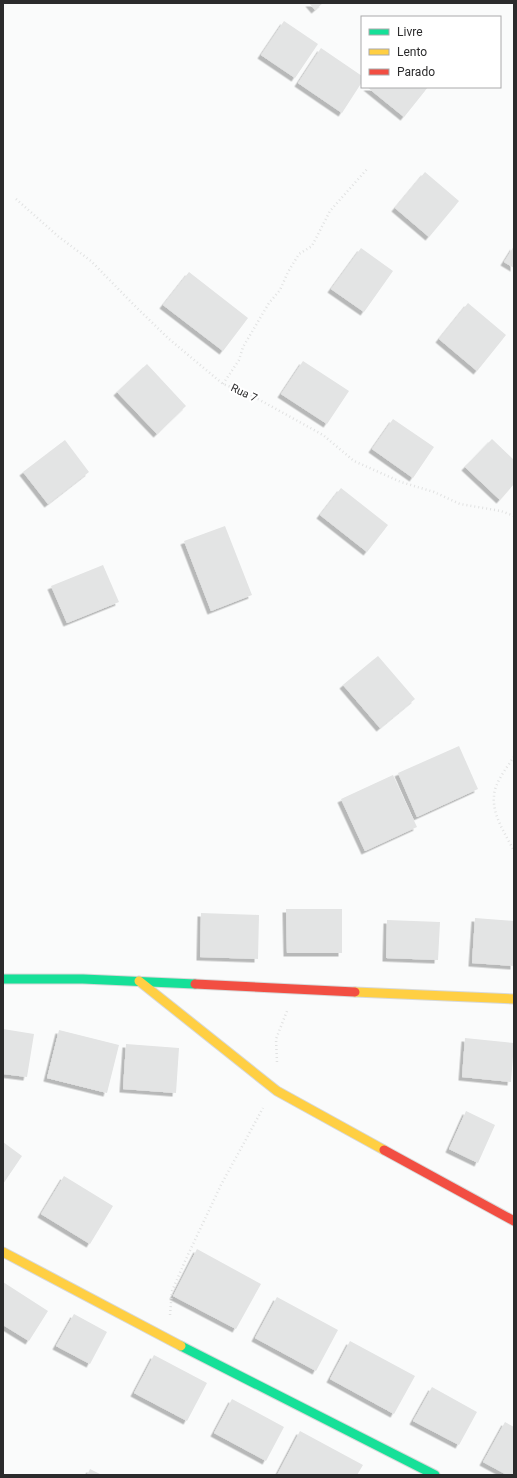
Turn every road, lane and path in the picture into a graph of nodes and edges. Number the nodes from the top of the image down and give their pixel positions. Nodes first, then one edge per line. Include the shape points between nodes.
1 (368, 168) dead end
2 (16, 199) dead end
3 (223, 384) junction
4 (514, 516) edge
5 (514, 757) edge
6 (514, 852) edge
7 (3, 979) edge
8 (139, 981) junction
9 (304, 989) junction
10 (514, 998) edge
11 (277, 1091) junction
12 (514, 1221) edge
13 (3, 1252) edge
14 (161, 1336) junction
15 (435, 1475) edge

1 - 3 path via 330,211 312,246 299,254
2 - 3 path, Rua 7 via 91,261 164,334
3 - 4 path, Rua 7 via 248,394 323,435 354,461 460,504 501,511
5 - 6 path via 500,779 494,794 494,804
7 - 8 street
8 - 9 street
8 - 11 street
9 - 10 street
9 - 11 path via 287,1011 276,1039
11 - 12 street
11 - 14 path via 264,1106 221,1185 172,1291 170,1318
13 - 14 street
14 - 15 street

